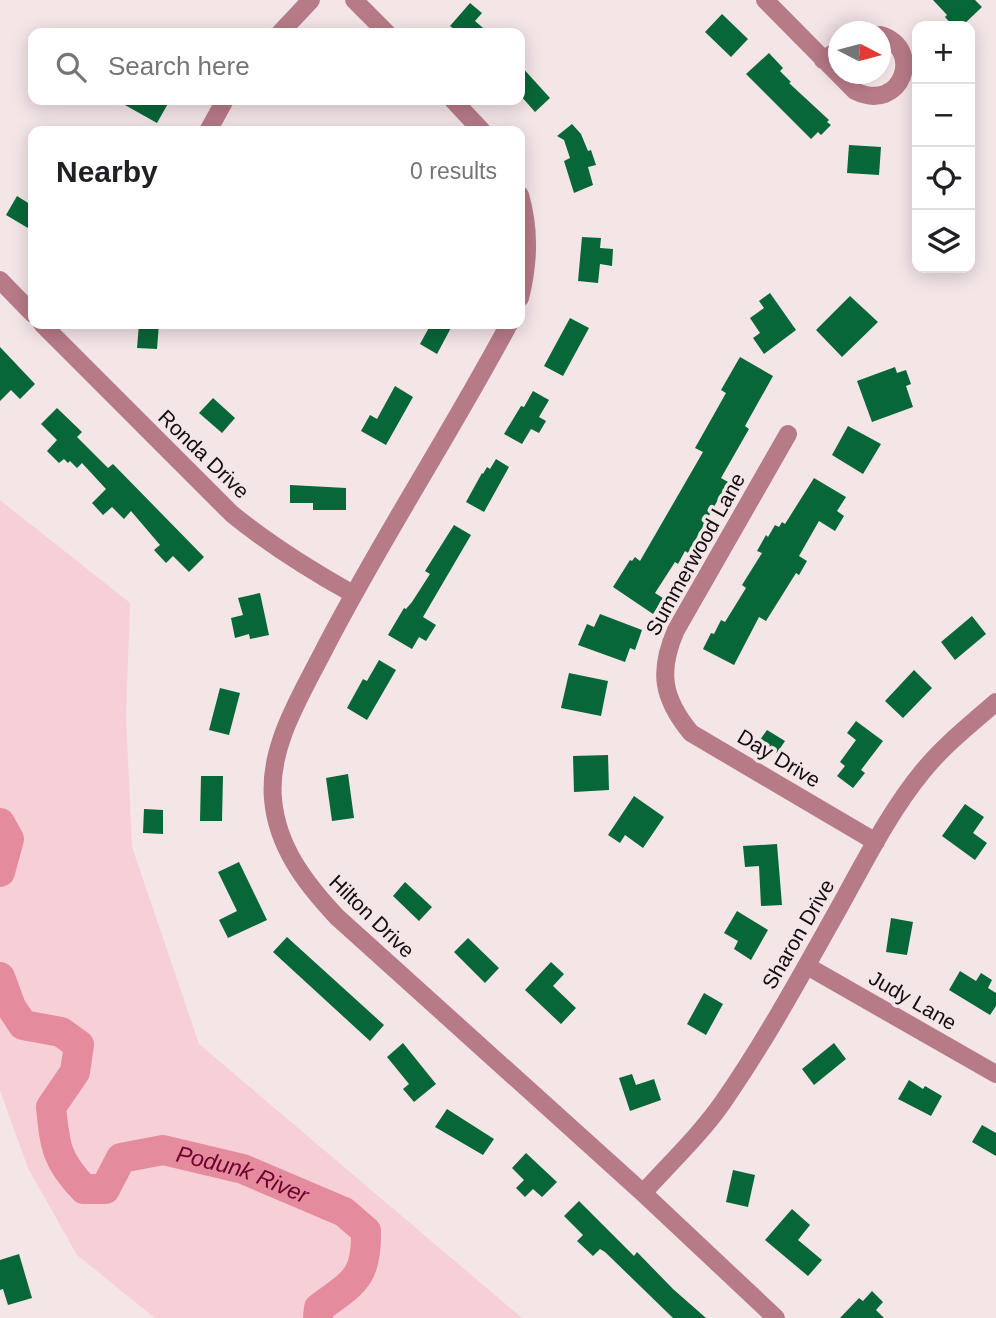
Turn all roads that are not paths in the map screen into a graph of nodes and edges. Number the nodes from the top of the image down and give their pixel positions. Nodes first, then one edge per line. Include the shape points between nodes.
1 (311, 0) edge
2 (354, 0) edge
3 (765, 0) edge
4 (285, 28) edge
5 (382, 28) edge
6 (891, 40) edge
7 (828, 52) edge
8 (850, 84) edge
9 (222, 105) edge
10 (458, 105) edge
11 (211, 126) edge
12 (477, 126) edge
13 (525, 219) edge
14 (525, 273) edge
15 (0, 280) edge
16 (28, 309) edge
17 (53, 329) edge
18 (506, 329) edge
19 (788, 434) dead end
20 (353, 594) junction
21 (670, 701) joint
22 (996, 702) edge
23 (876, 842) junction
24 (807, 966) junction
25 (996, 1074) edge
26 (643, 1193) junction
27 (776, 1318) edge

1 - 4 street
2 - 5 street
3 - 7 street
6 - 8 street via 905,62 901,82 875,97 855,91
9 - 11 street
10 - 12 street
13 - 14 street
15 - 16 street
17 - 20 street, Ronda Drive via 232,514 303,566
18 - 20 street, Hilton Drive
19 - 21 street, Summerwood Lane via 667,649 664,667
20 - 26 street, Hilton Drive via 283,736 273,798 285,844 313,891 337,918
21 - 23 street, Day Drive via 691,733
22 - 23 street, Sharon Drive via 922,773
23 - 24 street, Sharon Drive
24 - 25 street, Judy Lane
24 - 26 street, Sharon Drive via 721,1104
26 - 27 street, Hilton Drive

